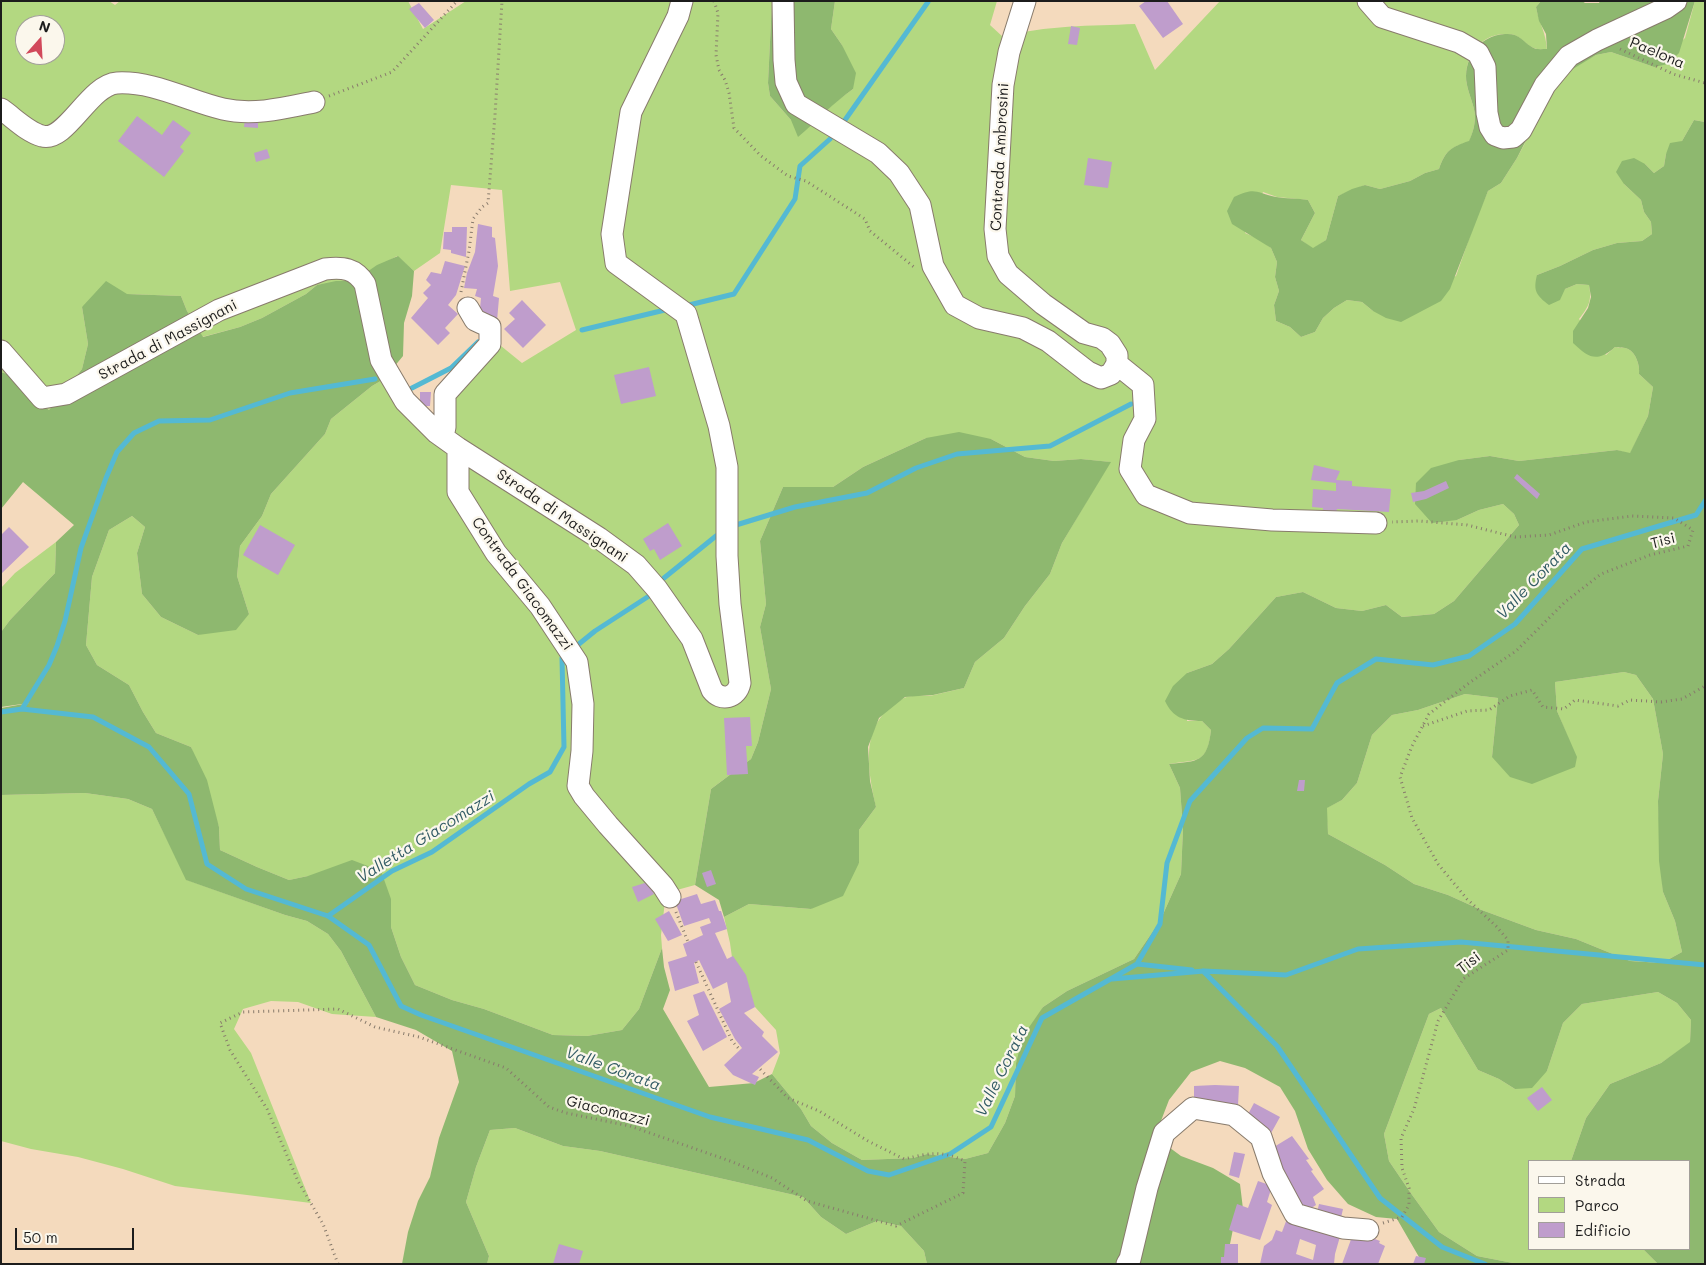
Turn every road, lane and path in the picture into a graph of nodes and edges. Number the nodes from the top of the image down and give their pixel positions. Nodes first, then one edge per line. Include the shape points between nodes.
1 (456, 1) edge
2 (502, 1) edge
3 (682, 1) edge
4 (714, 1) edge
5 (783, 1) edge
6 (1025, 1) edge
7 (1368, 1) edge
8 (1676, 1) edge
9 (1608, 34) junction
10 (1705, 83) edge
11 (314, 102) joint
12 (1, 109) edge
13 (916, 269) dead end
14 (468, 308) joint
15 (1, 351) edge
16 (1114, 369) junction
17 (450, 442) junction
18 (1376, 523) joint
19 (1705, 686) edge
20 (1422, 726) junction
21 (670, 897) joint
22 (688, 942) dead end
23 (696, 962) dead end
24 (740, 1050) dead end
25 (759, 1068) dead end
26 (1368, 1230) joint
27 (338, 1264) edge
28 (1127, 1264) edge

1 - 11 path via 392,72
2 - 14 path via 488,203 472,219 460,296
3 - 17 street, Strada di Massignani via 678,16 631,112 612,234 616,263 686,314 719,426 727,467 727,556 740,683 736,692 724,698 715,694 692,639 636,565
4 - 13 path via 718,13 716,55 729,94 734,128 761,156 788,176 806,181 865,218 870,231
5 - 16 street via 786,82 796,104 878,153 899,173 920,205 933,266 955,305 979,318 1023,328 1048,341 1088,372 1101,378
6 - 16 street, Contrada Ambrosini via 1009,52 1003,85 994,229 998,256 1008,274 1043,304 1084,334 1102,338 1110,344 1117,355
7 - 9 street via 1382,17 1459,42 1478,53 1485,67 1490,127 1495,135 1503,138 1513,137 1521,130 1545,85 1569,56
8 - 9 street
9 - 10 path, Paelona via 1617,48 1673,74
11 - 12 street via 249,112 226,110 160,89 114,83 99,90 58,134 45,137 33,133
14 - 17 street, Contrada Giacomazzi via 475,320 490,327 490,344 445,394 445,427
15 - 17 street, Strada di Massignani via 42,398 66,394 219,310 325,269 342,268 360,275 365,284 381,360 405,402
16 - 18 street via 1143,385 1145,419 1134,440 1130,469 1146,495 1190,513 1272,520
17 - 21 street, Contrada Giacomazzi via 458,492 496,553 540,606 577,662 583,704 578,786
18 - 20 path, Tisi via 1467,524 1515,538 1549,536 1586,522 1632,516 1674,518 1693,530 1688,546 1650,555 1601,574 1565,602 1516,651 1429,714
19 - 20 path via 1682,699 1661,702 1630,700 1618,706 1575,700 1564,709 1543,707 1532,690 1510,696 1489,710 1468,711
20 - 26 path, Tisi via 1400,777 1412,818 1438,864 1508,940 1508,950 1463,979 1438,1021 1414,1109 1402,1138 1402,1168 1409,1188 1408,1205 1402,1217
21 - 22 path
23 - 24 path via 732,1040
25 - 27 path, Giacomazzi via 788,1098 819,1111 904,1159 931,1153 950,1154 965,1161 963,1193 896,1226 852,1215 808,1201 772,1178 730,1161 630,1126 549,1107 506,1068 420,1037 375,1026 338,1009 243,1012 220,1023 230,1050 266,1109 298,1181 323,1224
26 - 28 street via 1344,1228 1295,1214 1273,1173 1261,1137 1234,1114 1193,1108 1164,1132

